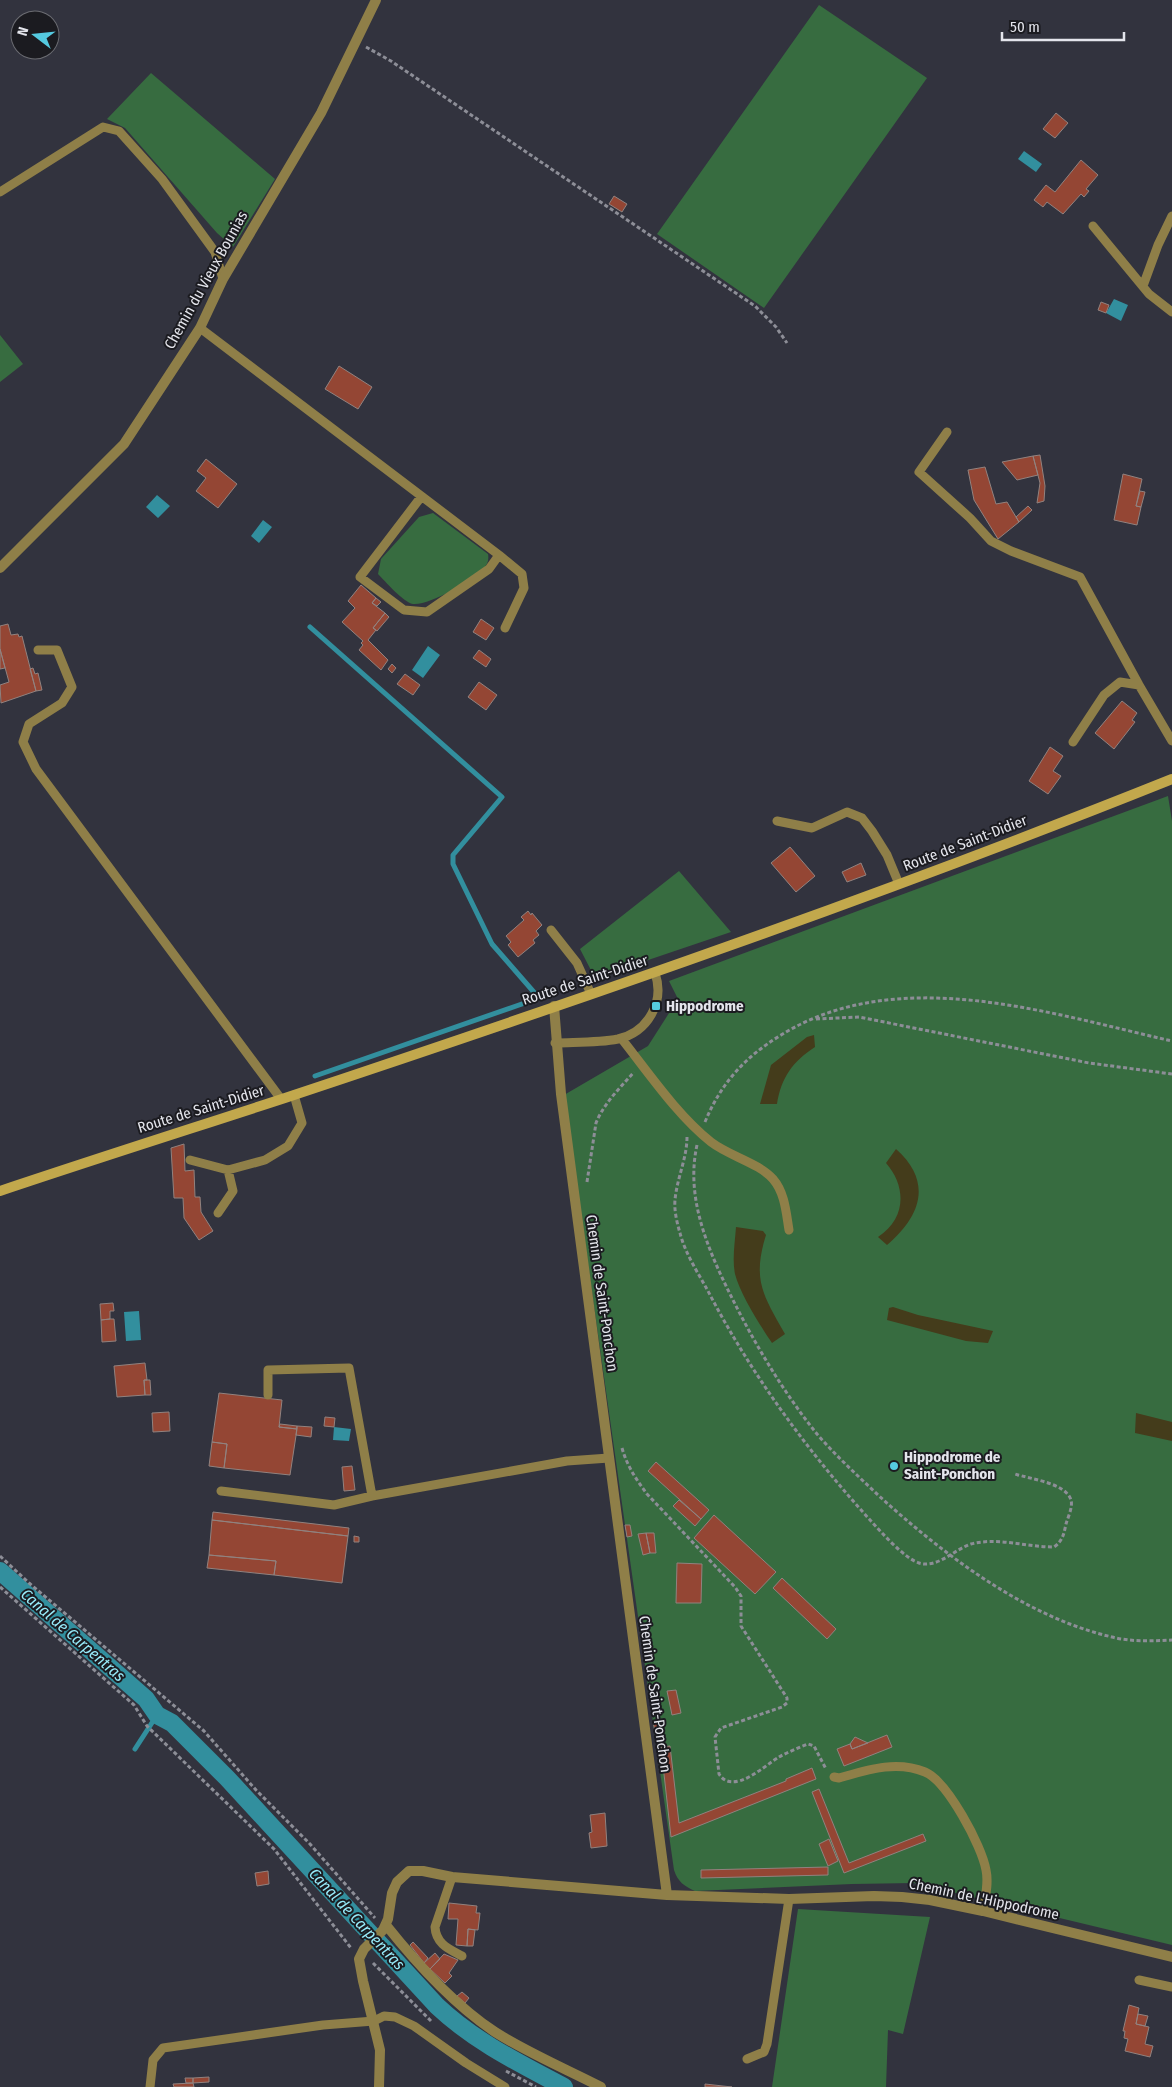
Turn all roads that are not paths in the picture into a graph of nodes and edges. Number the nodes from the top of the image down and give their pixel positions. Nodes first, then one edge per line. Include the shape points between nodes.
1 (376, 0) edge
2 (0, 192) edge
3 (1172, 216) edge
4 (1094, 226) dead end
5 (223, 279) junction
6 (1143, 286) junction
7 (1172, 312) edge
8 (200, 328) junction
9 (947, 432) dead end
10 (421, 497) junction
11 (499, 555) junction
12 (0, 568) edge
13 (505, 628) dead end
14 (38, 650) dead end
15 (1139, 685) junction
16 (1172, 741) edge
17 (1073, 742) dead end
18 (1172, 779) edge
19 (778, 821) dead end
20 (900, 884) junction
21 (552, 930) dead end
22 (655, 973) junction
23 (591, 994) junction
24 (554, 1006) junction
25 (621, 1038) junction
26 (556, 1043) junction
27 (294, 1095) junction
28 (281, 1100) junction
29 (190, 1160) dead end
30 (228, 1170) junction
31 (0, 1191) edge
32 (218, 1214) dead end
33 (789, 1230) dead end
34 (268, 1395) dead end
35 (609, 1458) junction
36 (221, 1491) dead end
37 (372, 1496) junction
38 (834, 1778) road end
39 (452, 1877) junction
40 (667, 1895) junction
41 (789, 1899) junction
42 (983, 1911) junction
43 (385, 1928) junction
44 (462, 1956) dead end
45 (1172, 1958) edge
46 (1139, 1980) dead end
47 (1172, 1986) edge
48 (374, 2021) junction
49 (748, 2059) dead end
50 (150, 2087) edge
51 (379, 2087) edge
52 (505, 2087) edge
53 (601, 2087) edge

1 - 5 street, Chemin du Vieux Bounias via 321,113
2 - 5 lane via 103,127 119,131 162,179 215,252
3 - 6 lane
4 - 6 lane
5 - 8 street, Chemin du Vieux Bounias
6 - 7 lane
8 - 10 lane
8 - 12 street, Chemin du Vieux Bounias via 124,444
9 - 15 lane via 919,472 991,541 1080,577
10 - 11 lane
10 - 11 lane via 360,578 396,605 404,610 427,612 489,570
11 - 13 lane via 522,574 524,588
14 - 28 lane via 57,650 72,687 62,703 29,724 23,742 36,768
15 - 16 lane
15 - 17 lane via 1120,682 1104,695
18 - 20 main road, Route de Saint-Didier
19 - 20 lane via 812,828 847,812 862,818 887,855
20 - 22 main road, Route de Saint-Didier
21 - 23 lane via 577,963
22 - 23 main road, Route de Saint-Didier
22 - 25 lane via 659,992 653,1012 639,1029
23 - 24 main road, Route de Saint-Didier
24 - 26 street, Chemin de Saint-Ponchon
24 - 27 main road, Route de Saint-Didier
25 - 26 lane
25 - 33 lane via 700,1133 774,1180 782,1194
26 - 35 street, Chemin de Saint-Ponchon
27 - 28 main road, Route de Saint-Didier
27 - 30 lane via 302,1123 288,1146 264,1160
28 - 31 main road, Route de Saint-Didier
29 - 30 lane
30 - 32 lane via 233,1191
34 - 37 lane via 268,1370 349,1368
35 - 37 lane via 567,1461
35 - 40 street, Chemin de Saint-Ponchon
36 - 37 lane via 334,1505
38 - 42 lane via 898,1766 926,1772 938,1781 950,1795 981,1853 987,1890
39 - 40 street
39 - 43 street via 423,1871 409,1871 403,1875 392,1893
39 - 44 lane via 435,1935 443,1946
40 - 41 street, Chemin de L'Hippodrome
41 - 42 street, Chemin de L'Hippodrome via 902,1897
41 - 49 lane via 767,2044 764,2052
42 - 45 street, Chemin de L'Hippodrome
43 - 48 street via 364,1949 359,1959
43 - 53 street via 428,1974 496,2032
46 - 47 lane
48 - 50 lane via 323,2025 163,2048 153,2060
48 - 51 street via 380,2050
48 - 52 lane via 384,2016 414,2026 466,2064

